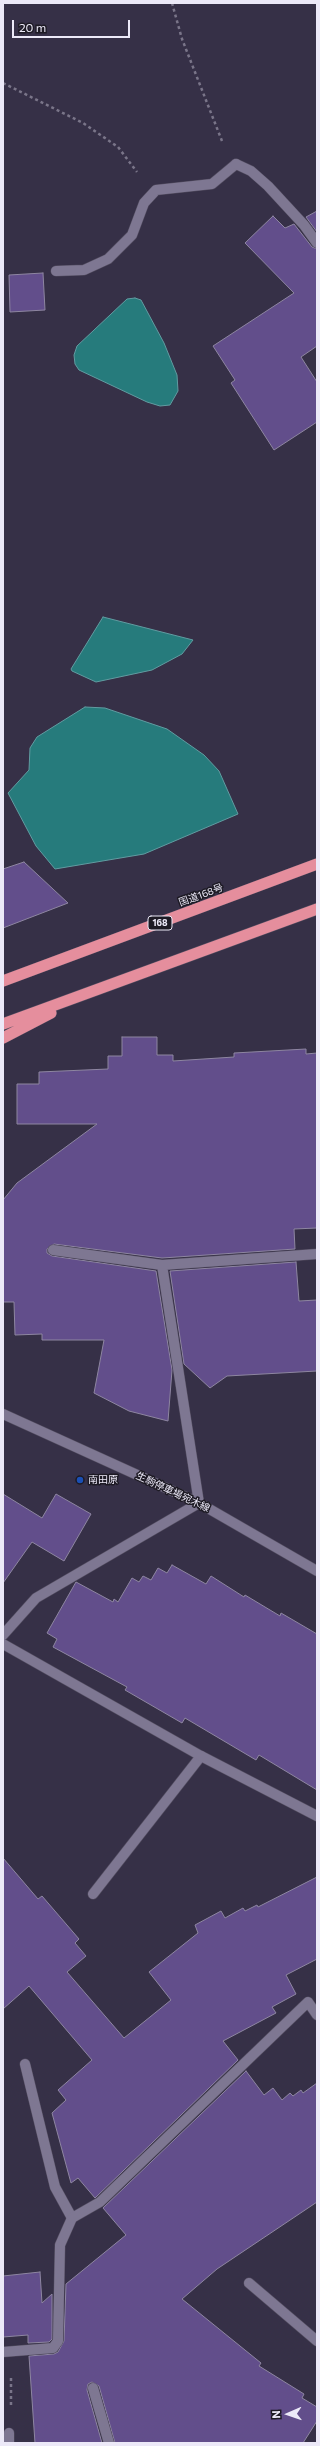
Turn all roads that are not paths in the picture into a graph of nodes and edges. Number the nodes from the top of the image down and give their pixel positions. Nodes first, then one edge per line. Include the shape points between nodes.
1 (317, 243) edge
2 (56, 271) dead end
3 (317, 864) edge
4 (317, 909) edge
5 (3, 981) edge
6 (87, 994) junction
7 (3, 1024) edge
8 (3, 1038) edge
9 (53, 1250) dead end
10 (317, 1254) edge
11 (162, 1265) junction
12 (3, 1414) edge
13 (199, 1503) junction
14 (317, 1571) edge
15 (3, 1634) edge
16 (3, 1644) edge
17 (201, 1756) junction
18 (317, 1816) edge
19 (93, 1894) dead end
20 (317, 2015) edge
21 (25, 2064) dead end
22 (72, 2218) junction
23 (248, 2283) dead end
24 (317, 2341) edge
25 (7, 2352) edge
26 (94, 2388) dead end
27 (109, 2443) edge

1 - 2 street via 304,224 268,186 252,171 236,164 212,184 156,190 144,203 132,235 108,259 84,270
3 - 5 highway, 国道168号 / 168
4 - 6 highway
6 - 7 highway
6 - 8 highway
9 - 11 street
10 - 11 street
11 - 13 street
12 - 13 street, 生駒停車場宛木線
13 - 14 street, 生駒停車場宛木線
13 - 15 street via 36,1598
16 - 17 street
17 - 18 street
17 - 19 street
20 - 22 street via 308,2002 100,2202
21 - 22 street via 55,2187
22 - 25 street via 60,2245 58,2341 53,2348
23 - 24 street
26 - 27 street

